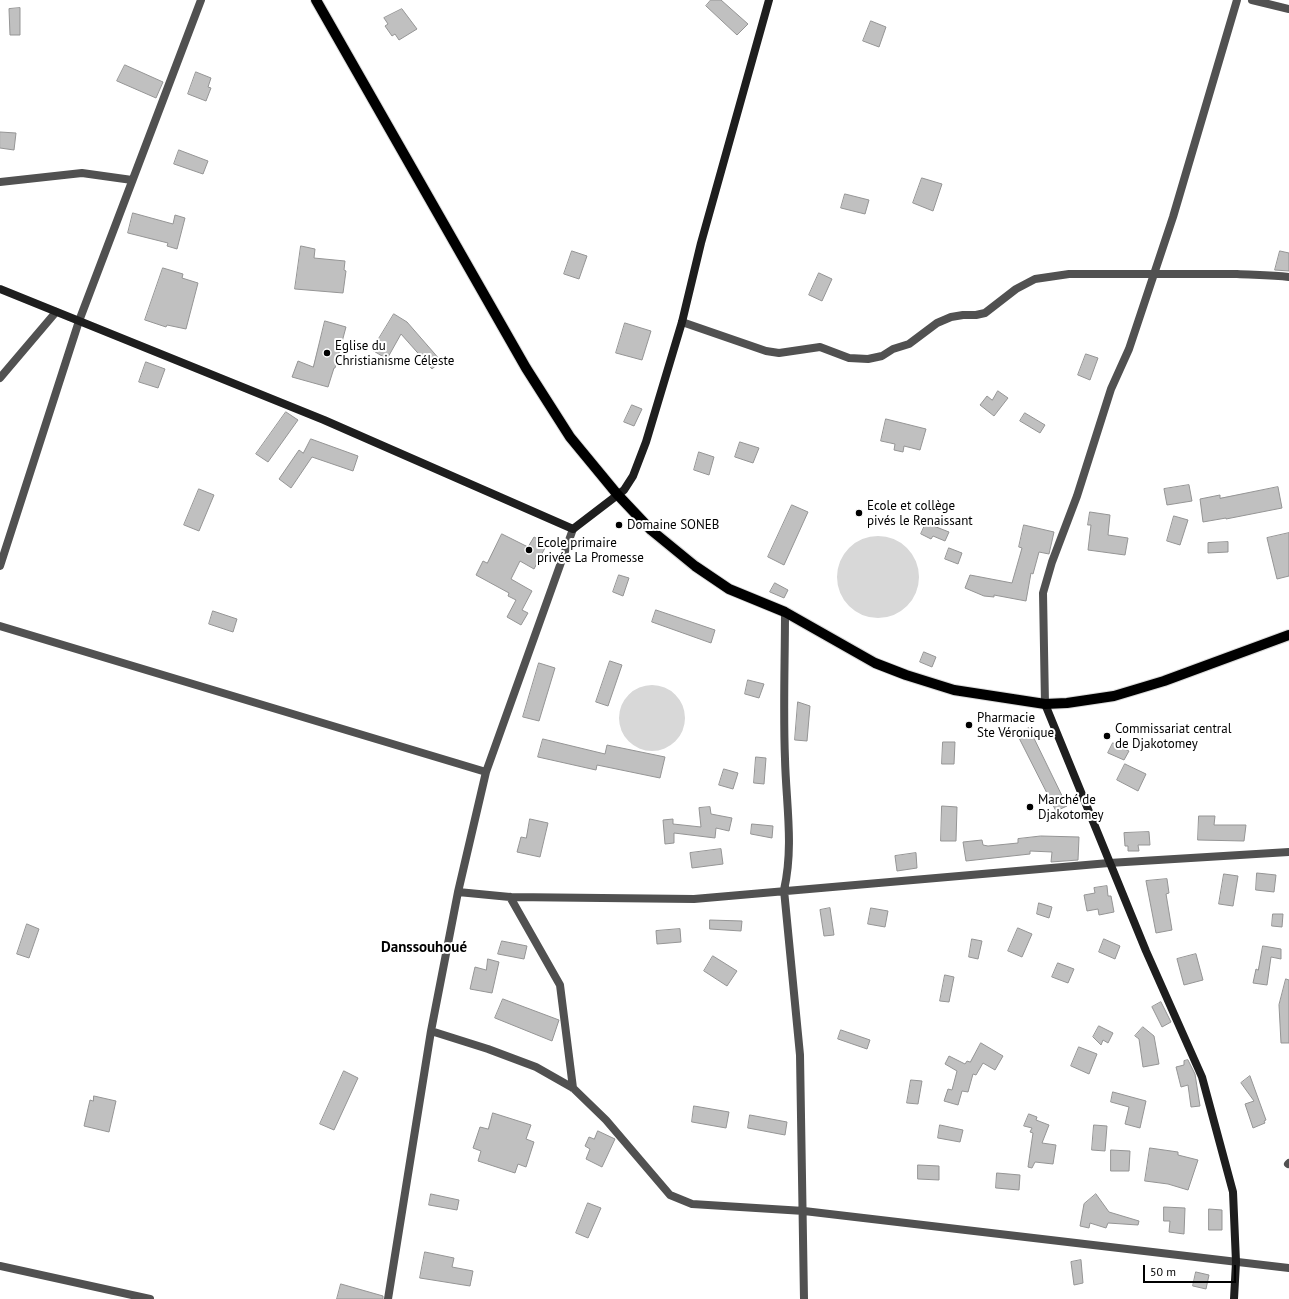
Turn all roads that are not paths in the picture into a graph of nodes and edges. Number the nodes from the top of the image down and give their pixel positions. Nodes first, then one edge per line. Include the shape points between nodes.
1 (201, 0) edge
2 (316, 0) edge
3 (769, 0) edge
4 (1237, 0) edge
5 (1252, 0) edge
6 (1289, 9) edge
7 (132, 180) junction
8 (0, 182) edge
9 (1155, 274) junction
10 (1289, 277) edge
11 (0, 289) edge
12 (56, 312) junction
13 (79, 321) junction
14 (682, 322) junction
15 (0, 378) edge
16 (617, 494) junction
17 (573, 529) junction
18 (0, 566) edge
19 (785, 612) junction
20 (0, 626) edge
21 (1289, 635) edge
22 (1045, 704) junction
23 (486, 772) junction
24 (1289, 852) edge
25 (1110, 863) junction
26 (784, 890) junction
27 (458, 892) junction
28 (510, 897) junction
29 (431, 1031) junction
30 (573, 1088) junction
31 (804, 1211) junction
32 (1236, 1262) junction
33 (0, 1266) edge
34 (1289, 1268) edge
35 (150, 1299) edge
36 (388, 1299) edge
37 (804, 1299) edge
38 (1234, 1299) edge

1 - 7 street
2 - 16 main road via 526,368 570,436
3 - 14 street via 701,243
4 - 9 street
5 - 6 street
7 - 8 street via 82,173
7 - 13 street
9 - 10 street via 1270,274
9 - 14 street via 1069,274 1035,279 1016,289 985,312 951,317 937,323 909,344 868,359 849,358 820,347 773,352 750,347
9 - 22 street via 1129,349 1111,389 1043,593
11 - 12 street
12 - 13 street
12 - 15 street
13 - 17 street via 324,420
13 - 18 street
14 - 16 street via 646,442 633,476 624,490
16 - 17 street
16 - 19 main road via 651,530 695,566 728,589
17 - 23 street
19 - 22 main road via 875,663 906,674 954,690
19 - 26 street via 785,759 790,835 789,867
20 - 23 street
21 - 22 main road via 1164,681 1114,696
22 - 25 street
23 - 27 street
24 - 25 street
25 - 26 street
25 - 32 street via 1202,1077 1233,1192
26 - 28 street via 694,899
26 - 31 street via 800,1055
27 - 28 street
27 - 29 street
28 - 30 street via 560,985
29 - 30 street via 536,1067
29 - 36 street
30 - 31 street via 606,1120 670,1195 692,1204
31 - 32 street
31 - 37 street
32 - 34 street
32 - 38 street
33 - 35 street

